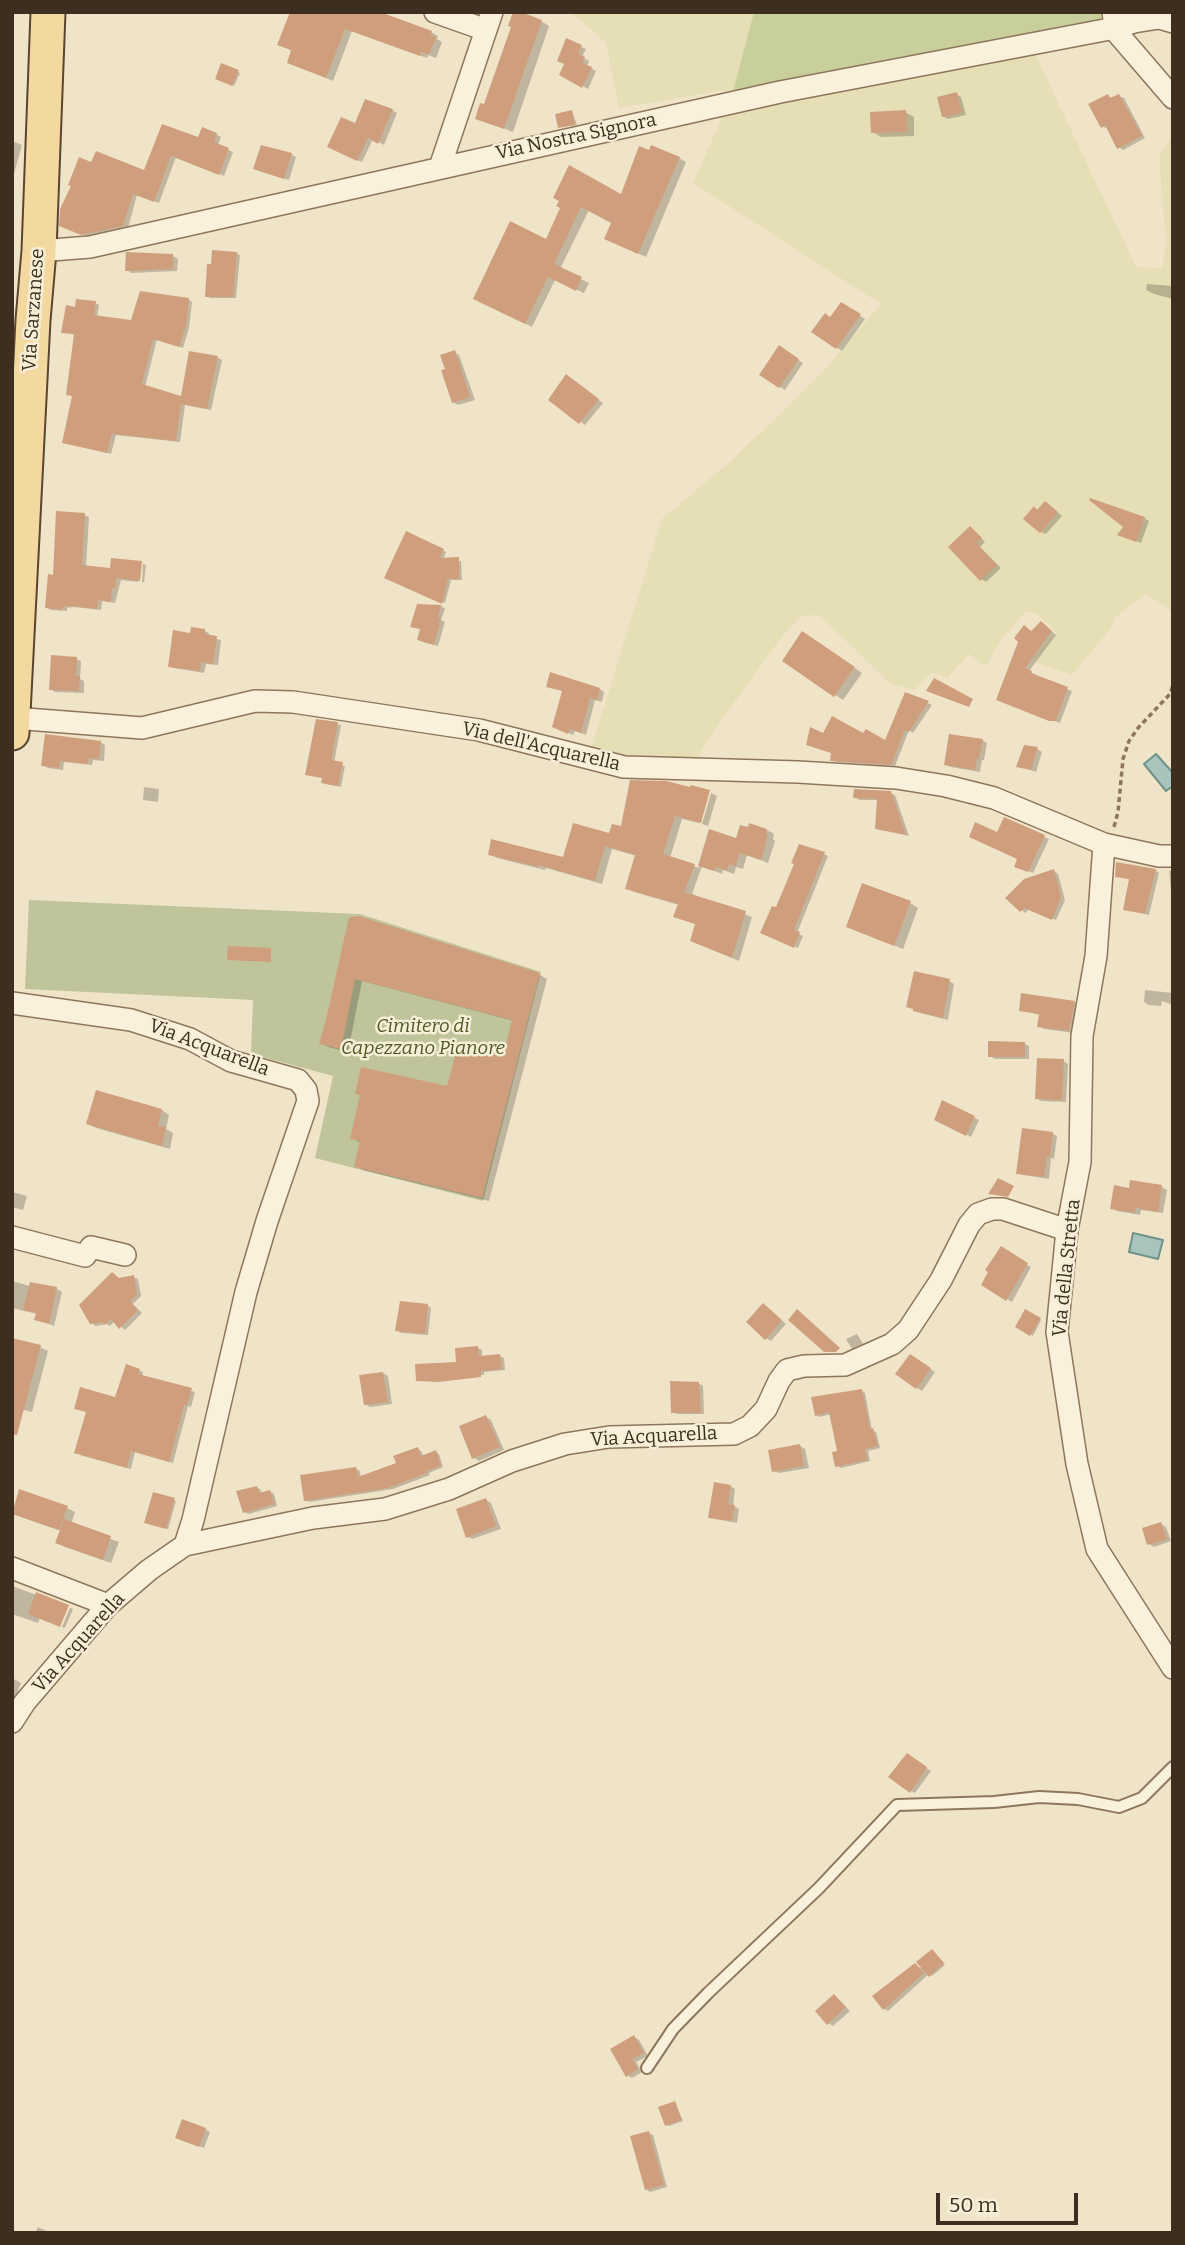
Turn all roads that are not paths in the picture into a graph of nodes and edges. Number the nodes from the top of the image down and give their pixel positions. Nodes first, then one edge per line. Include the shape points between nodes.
1 (48, 12) edge
2 (435, 12) edge
3 (1114, 20) edge
4 (489, 21) edge
5 (1173, 22) edge
6 (1173, 98) edge
7 (440, 167) junction
8 (39, 251) junction
9 (22, 318) edge
10 (13, 679) edge
11 (13, 718) edge
12 (12, 733) edge
13 (1104, 844) junction
14 (1173, 856) edge
15 (12, 1003) edge
16 (1067, 1230) junction
17 (12, 1237) edge
18 (125, 1255) dead end
19 (185, 1545) junction
20 (12, 1568) edge
21 (108, 1605) junction
22 (1173, 1668) edge
23 (12, 1722) edge
24 (1173, 1767) edge
25 (647, 2068) dead end

1 - 8 main road, Via Sarzanese
2 - 4 street
3 - 5 street, Via Nostra Signora via 1159,18
3 - 6 street
3 - 7 street, Via Nostra Signora
4 - 7 street
7 - 8 street, Via Nostra Signora via 90,247
8 - 9 main road, Via Sarzanese
9 - 10 main road, Via Sarzanese
10 - 11 main road, Via Sarzanese
11 - 12 main road, Via Sarzanese
11 - 13 street, Via dell'Acquarella via 142,728 255,701 293,702 479,730 624,767 798,772 946,786 994,798
13 - 14 street, Via dell'Acquarella
13 - 16 street, Via della Stretta via 1096,956 1082,1036 1080,1162
15 - 19 street, Via Acquarella via 131,1020 190,1039 231,1061 298,1080 306,1090 305,1115 247,1292
16 - 19 street, Via Acquarella via 1003,1209 978,1214 908,1330 892,1344 845,1365 787,1370 766,1409 750,1426 734,1433 609,1437 565,1444 385,1509 313,1518
16 - 22 street, Via della Stretta via 1057,1332 1077,1464 1097,1549
17 - 18 street via 85,1256 91,1247
19 - 21 street, Via Acquarella
20 - 21 street
21 - 23 street, Via Acquarella
24 - 25 lane via 1142,1798 1119,1807 1039,1797 894,1806 819,1888 673,2029

